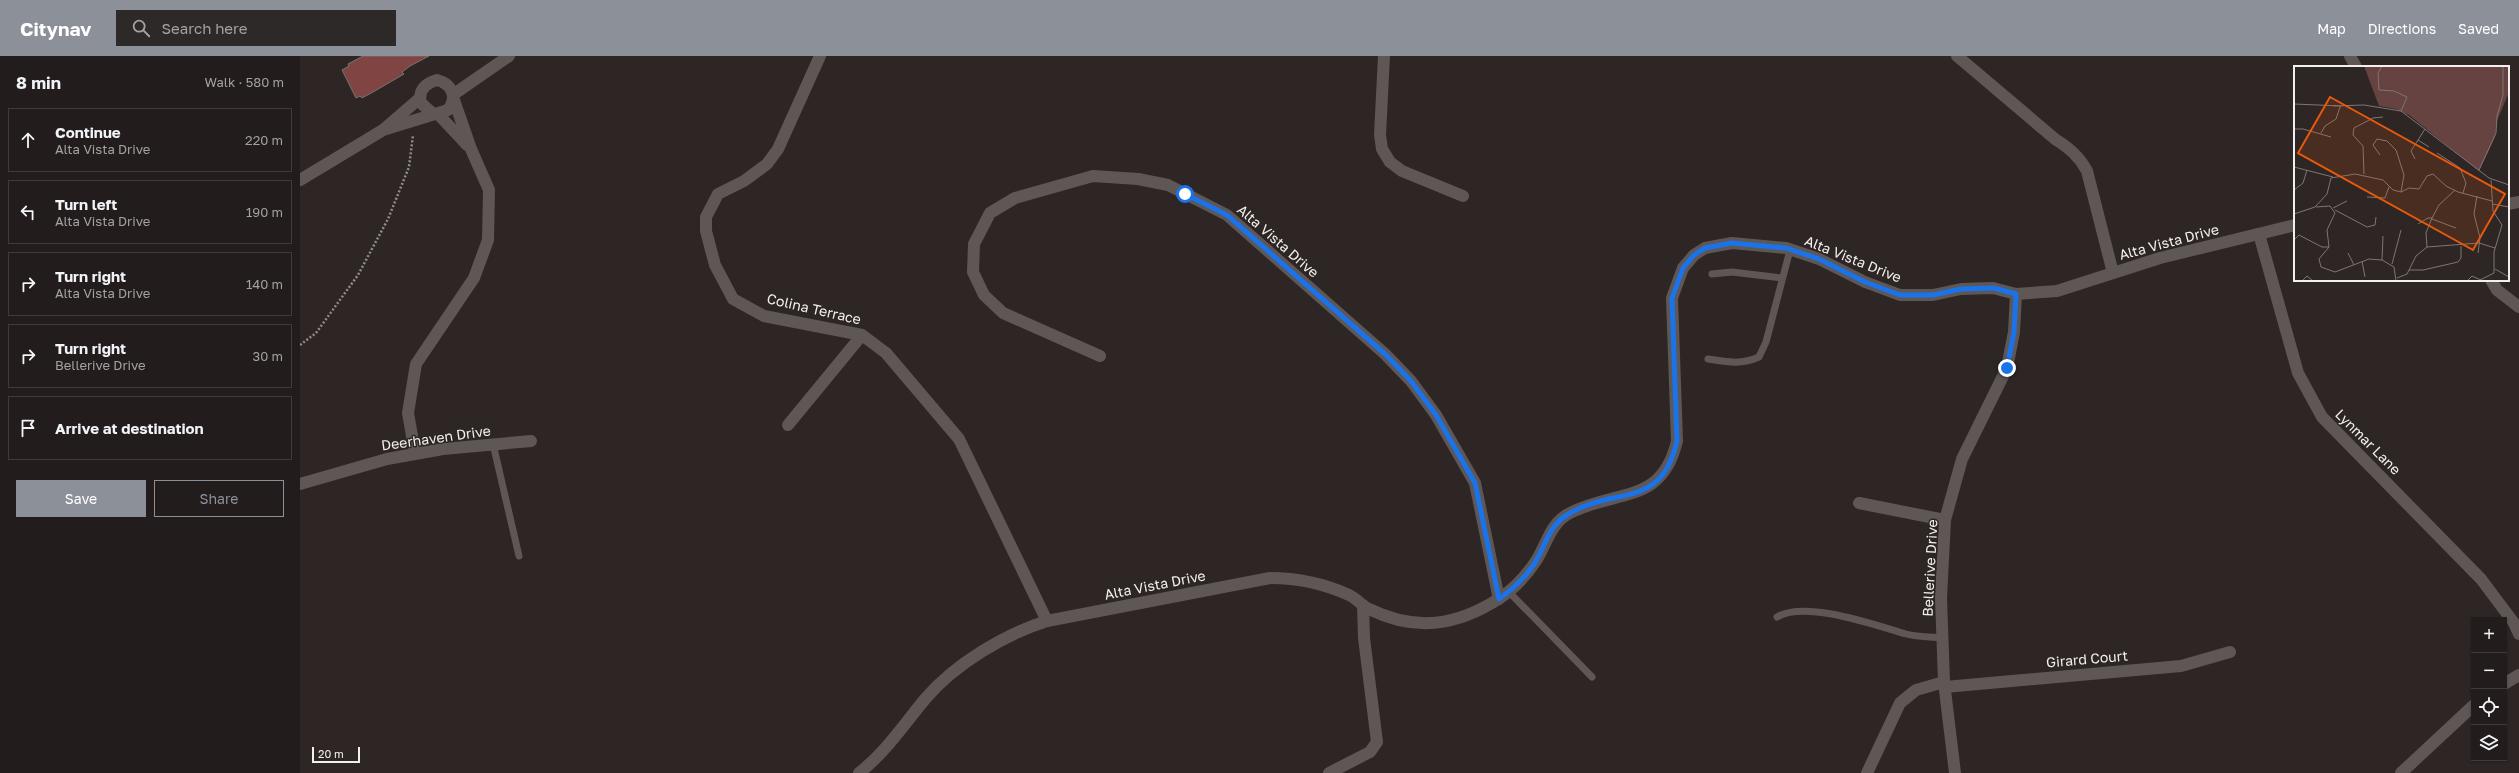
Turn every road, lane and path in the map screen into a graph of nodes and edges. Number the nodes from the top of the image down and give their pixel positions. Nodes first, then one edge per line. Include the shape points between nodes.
1 (509, 56) edge
2 (820, 56) edge
3 (1384, 56) edge
4 (1957, 56) edge
5 (2350, 56) edge
6 (2355, 66) edge
7 (452, 92) junction
8 (420, 98) junction
9 (436, 114) junction
10 (383, 130) junction
11 (414, 137) dead end
12 (470, 149) junction
13 (300, 180) edge
14 (1463, 196) dead end
15 (2519, 202) edge
16 (2509, 204) edge
17 (2294, 225) edge
18 (2260, 234) junction
19 (1790, 250) junction
20 (2112, 273) junction
21 (1712, 274) dead end
22 (1782, 278) junction
23 (2491, 281) edge
24 (2016, 294) junction
25 (2519, 307) edge
26 (862, 334) junction
27 (300, 345) edge
28 (1100, 356) dead end
29 (1708, 359) dead end
30 (788, 425) dead end
31 (531, 441) dead end
32 (493, 444) junction
33 (415, 454) junction
34 (300, 484) edge
35 (1859, 503) dead end
36 (1946, 520) junction
37 (519, 556) dead end
38 (1504, 595) junction
39 (1363, 605) junction
40 (1777, 617) dead end
41 (1047, 621) junction
42 (2519, 634) edge
43 (1942, 638) junction
44 (2230, 652) dead end
45 (2519, 675) edge
46 (1592, 676) dead end
47 (2507, 682) edge
48 (1945, 684) junction
49 (2471, 708) edge
50 (859, 773) edge
51 (1329, 773) edge
52 (1867, 773) edge
53 (1955, 773) edge
54 (2402, 773) edge

1 - 7 street
2 - 26 street, Colina Terrace via 778,149 767,164 744,181 718,194 706,217 706,231 715,265 733,298 764,316
3 - 14 street via 1380,135 1382,149 1390,162 1402,171
4 - 20 street via 2082,162 2087,171
5 - 6 street
7 - 8 street via 437,80 431,81 423,88
7 - 9 street via 448,110
7 - 12 street
8 - 9 street via 424,108
8 - 10 street
9 - 10 street
9 - 12 street
10 - 13 street
11 - 27 path via 408,167 388,219 358,275 316,333
12 - 33 street via 489,190 488,240 474,278 416,364 408,413
15 - 16 street
17 - 18 street, Alta Vista Drive
18 - 20 street, Alta Vista Drive via 2160,258
18 - 42 street, Lynmar Lane via 2298,373 2322,417 2481,578 2514,623
19 - 22 lane
19 - 24 street, Alta Vista Drive via 1819,259 1865,282 1900,295 1933,295 1961,289 1994,288
19 - 38 street, Alta Vista Drive via 1749,244 1716,244 1694,255 1683,268 1672,298 1677,441 1674,455 1661,478 1638,493 1590,503 1566,515 1547,535 1536,560 1516,586
20 - 24 street, Alta Vista Drive via 2057,291
21 - 22 lane via 1732,272
22 - 29 lane via 1766,342 1759,357 1734,364
23 - 25 street via 2497,290
24 - 36 street, Bellerive Drive via 2014,332 2007,368 1962,459
26 - 30 street
26 - 41 street, Colina Terrace via 886,353 959,440
28 - 38 street, Alta Vista Drive via 1003,313 984,295 973,272 974,244 990,213 1015,198 1093,176 1138,179 1168,185 1227,215 1385,354 1411,381 1436,415 1475,483
31 - 32 street, Deerhaven Drive
32 - 33 street, Deerhaven Drive
32 - 37 lane
33 - 34 street, Deerhaven Drive via 386,458
35 - 36 street
36 - 43 street, Bellerive Drive via 1941,598
38 - 39 street, Alta Vista Drive via 1451,622 1417,624 1395,619
38 - 46 lane
39 - 41 street, Alta Vista Drive via 1350,595 1295,578 1270,578
39 - 51 street via 1364,638 1377,742 1370,752
40 - 43 lane via 1786,612 1803,611 1873,622 1907,634
41 - 50 street, Alta Vista Drive via 1029,626 962,663 927,697 876,759
43 - 48 street, Bellerive Drive
44 - 48 street, Girard Court via 2181,666
45 - 47 street
48 - 52 street via 1916,690 1900,703
48 - 53 street, Bellerive Drive
49 - 54 street

